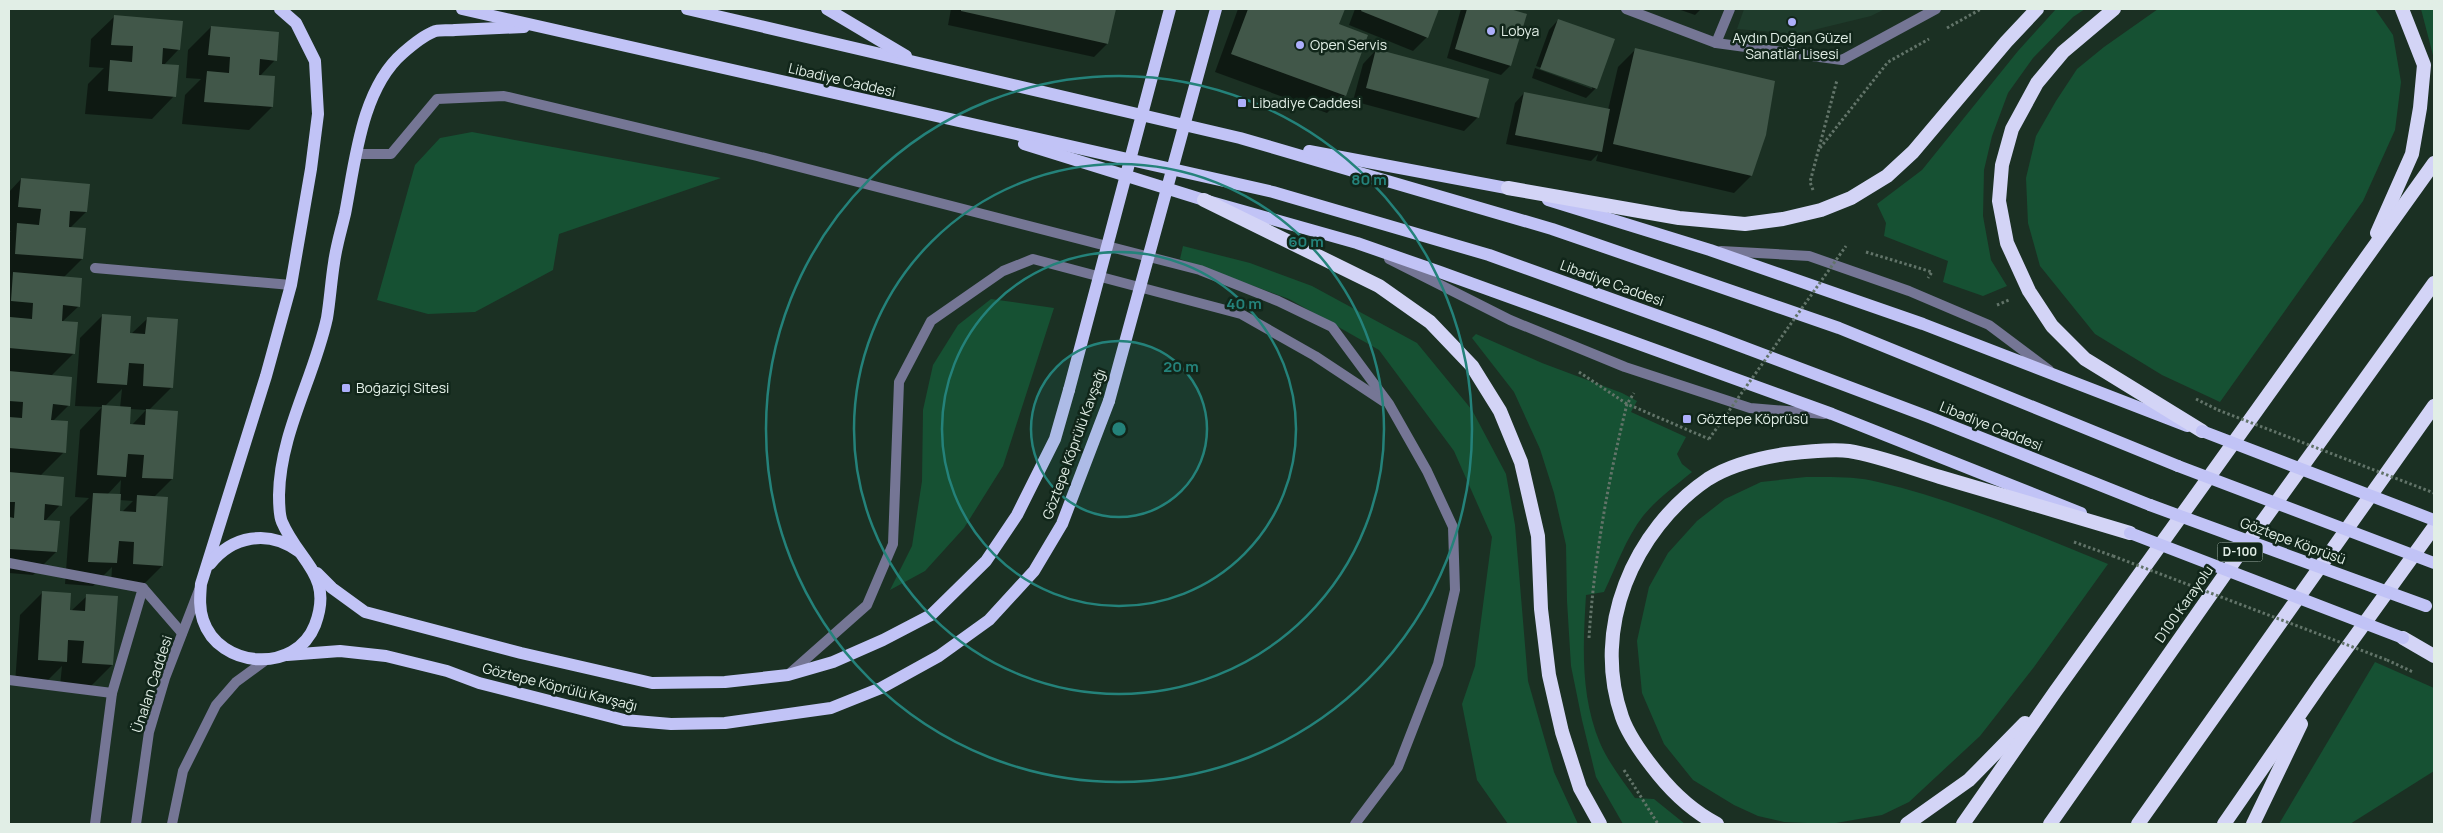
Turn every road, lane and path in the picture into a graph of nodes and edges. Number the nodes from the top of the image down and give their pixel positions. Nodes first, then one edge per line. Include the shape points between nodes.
1 (280, 9) edge
2 (462, 9) edge
3 (687, 9) edge
4 (827, 9) edge
5 (1170, 9) edge
6 (1216, 9) edge
7 (1626, 9) edge
8 (1730, 9) edge
9 (1936, 9) edge
10 (1981, 9) edge
11 (2037, 9) edge
12 (2114, 9) edge
13 (2402, 9) edge
14 (544, 26) junction
15 (1938, 33) dead end
16 (1930, 38) dead end
17 (1716, 43) junction
18 (1842, 60) junction
19 (917, 63) junction
20 (935, 117) junction
21 (1240, 138) junction
22 (1818, 150) junction
23 (356, 154) junction
24 (2434, 163) edge
25 (1508, 188) junction
26 (1204, 200) junction
27 (1821, 210) junction
28 (1357, 243) junction
29 (1856, 249) dead end
30 (1710, 250) junction
31 (1837, 252) dead end
32 (1865, 252) dead end
33 (1846, 255) dead end
34 (2364, 261) junction
35 (95, 268) dead end
36 (1932, 272) dead end
37 (1926, 281) dead end
38 (2434, 282) edge
39 (1934, 284) dead end
40 (291, 285) junction
41 (2029, 291) junction
42 (1991, 308) dead end
43 (1574, 369) dead end
44 (2056, 375) junction
45 (1633, 393) dead end
46 (2194, 398) dead end
47 (1389, 404) junction
48 (1627, 404) junction
49 (2434, 406) edge
50 (1832, 414) junction
51 (2202, 432) junction
52 (2434, 493) edge
53 (2150, 505) joint
54 (2434, 520) edge
55 (2434, 527) edge
56 (2130, 533) junction
57 (303, 554) junction
58 (2113, 556) dead end
59 (9, 562) edge
60 (2434, 563) edge
61 (207, 568) junction
62 (314, 570) junction
63 (201, 584) junction
64 (144, 588) junction
65 (2430, 608) edge
66 (182, 633) junction
67 (2403, 638) junction
68 (2434, 650) edge
69 (284, 655) junction
70 (2434, 656) edge
71 (266, 660) junction
72 (2418, 674) dead end
73 (788, 675) junction
74 (9, 680) edge
75 (2320, 685) junction
76 (2055, 692) junction
77 (112, 693) junction
78 (95, 824) edge
79 (136, 824) edge
80 (172, 824) edge
81 (1355, 824) edge
82 (1600, 824) edge
83 (1717, 824) edge
84 (1907, 824) edge
85 (1963, 824) edge
86 (2050, 824) edge
87 (2138, 824) edge
88 (2224, 824) edge
89 (2253, 824) edge

1 - 40 main road via 296,23 315,61 318,114
2 - 14 main road, Libadiye Caddesi
3 - 19 main road
4 - 19 main road
5 - 73 main road, Göztepe Köprülü Kavşağı, bridge via 1055,439 1017,515 986,561 931,615 833,662
6 - 69 main road, Göztepe Köprülü Kavşağı, bridge via 1109,401 1062,524 1034,571 989,620 939,656 881,688 831,708 725,723 672,724 624,720 386,656 340,651
7 - 17 street
8 - 17 street
9 - 18 street
10 - 15 path
11 - 27 highway via 1913,152 1887,176 1852,198
12 - 41 highway via 2063,52 2038,83 2012,129 2002,165 1999,201 2007,242
13 - 34 highway via 2424,65 2420,108 2412,154
14 - 20 main road, Libadiye Caddesi
14 - 23 main road via 434,31 403,53 382,75 364,121
16 - 22 path via 1888,62
17 - 18 street
18 - 22 path
19 - 21 main road
20 - 26 main road
20 - 53 main road, Libadiye Caddesi via 1273,192 1489,255 1901,406
21 - 25 main road
21 - 60 main road, Göztepe Köprüsü, bridge via 1552,230 1830,325 2178,466
22 - 27 path via 1810,182
23 - 47 street via 391,154 437,99 504,96 757,156 1200,270 1278,300 1332,327
23 - 57 main road via 334,260 327,318 284,450 279,495 281,521
24 - 34 highway
25 - 27 highway via 1680,218 1745,224
25 - 30 main road
26 - 28 main road
26 - 82 highway via 1379,286 1430,322 1472,366 1500,411 1521,462 1538,536 1541,609 1562,732 1580,788
28 - 50 main road
28 - 50 street via 1510,320 1625,368 1750,408
29 - 48 path, bridge via 1846,246 1708,439
30 - 44 main road via 1923,324
30 - 44 street via 1809,256 1909,291 1989,325
31 - 33 path
32 - 36 path
34 - 76 highway
35 - 40 street
37 - 39 path
38 - 86 highway, D100 Karayolu / D-100
40 - 61 main road
41 - 42 path
41 - 51 highway via 2052,326 2085,359
43 - 48 path
44 - 51 main road
45 - 48 path
46 - 52 path, bridge
47 - 73 street via 1315,356 1241,314 1033,259 1003,271 932,321 899,382 893,544 867,605
47 - 81 street via 1428,471 1453,527 1455,590 1438,664 1398,768
49 - 87 highway
50 - 56 main road
51 - 54 main road, bridge
53 - 65 main road, Göztepe Köprüsü, bridge
55 - 75 highway
56 - 67 main road, bridge
56 - 83 highway via 1849,451 1786,454 1742,463 1709,478 1677,505 1647,540 1622,587 1613,633 1613,677 1622,718 1645,758 1670,789 1699,815
57 - 61 main road via 270,538 252,538 234,543 218,553
57 - 62 main road
58 - 72 path, bridge
59 - 64 street
61 - 63 main road
62 - 69 main road via 321,589 320,609 314,628 301,644
62 - 73 main road, Göztepe Köprülü Kavşağı via 365,612 652,683 725,682
63 - 66 street, Ünalan Caddesi
63 - 71 main road via 199,604 204,623 214,639 229,652 247,659
64 - 66 street
64 - 77 street
66 - 79 street, Ünalan Caddesi via 150,732
67 - 68 main road
67 - 70 highway
69 - 71 main road
71 - 80 street via 236,682 216,705 183,771
74 - 77 street
75 - 88 highway
75 - 89 highway
76 - 84 highway via 1969,780
76 - 85 highway
77 - 78 street

